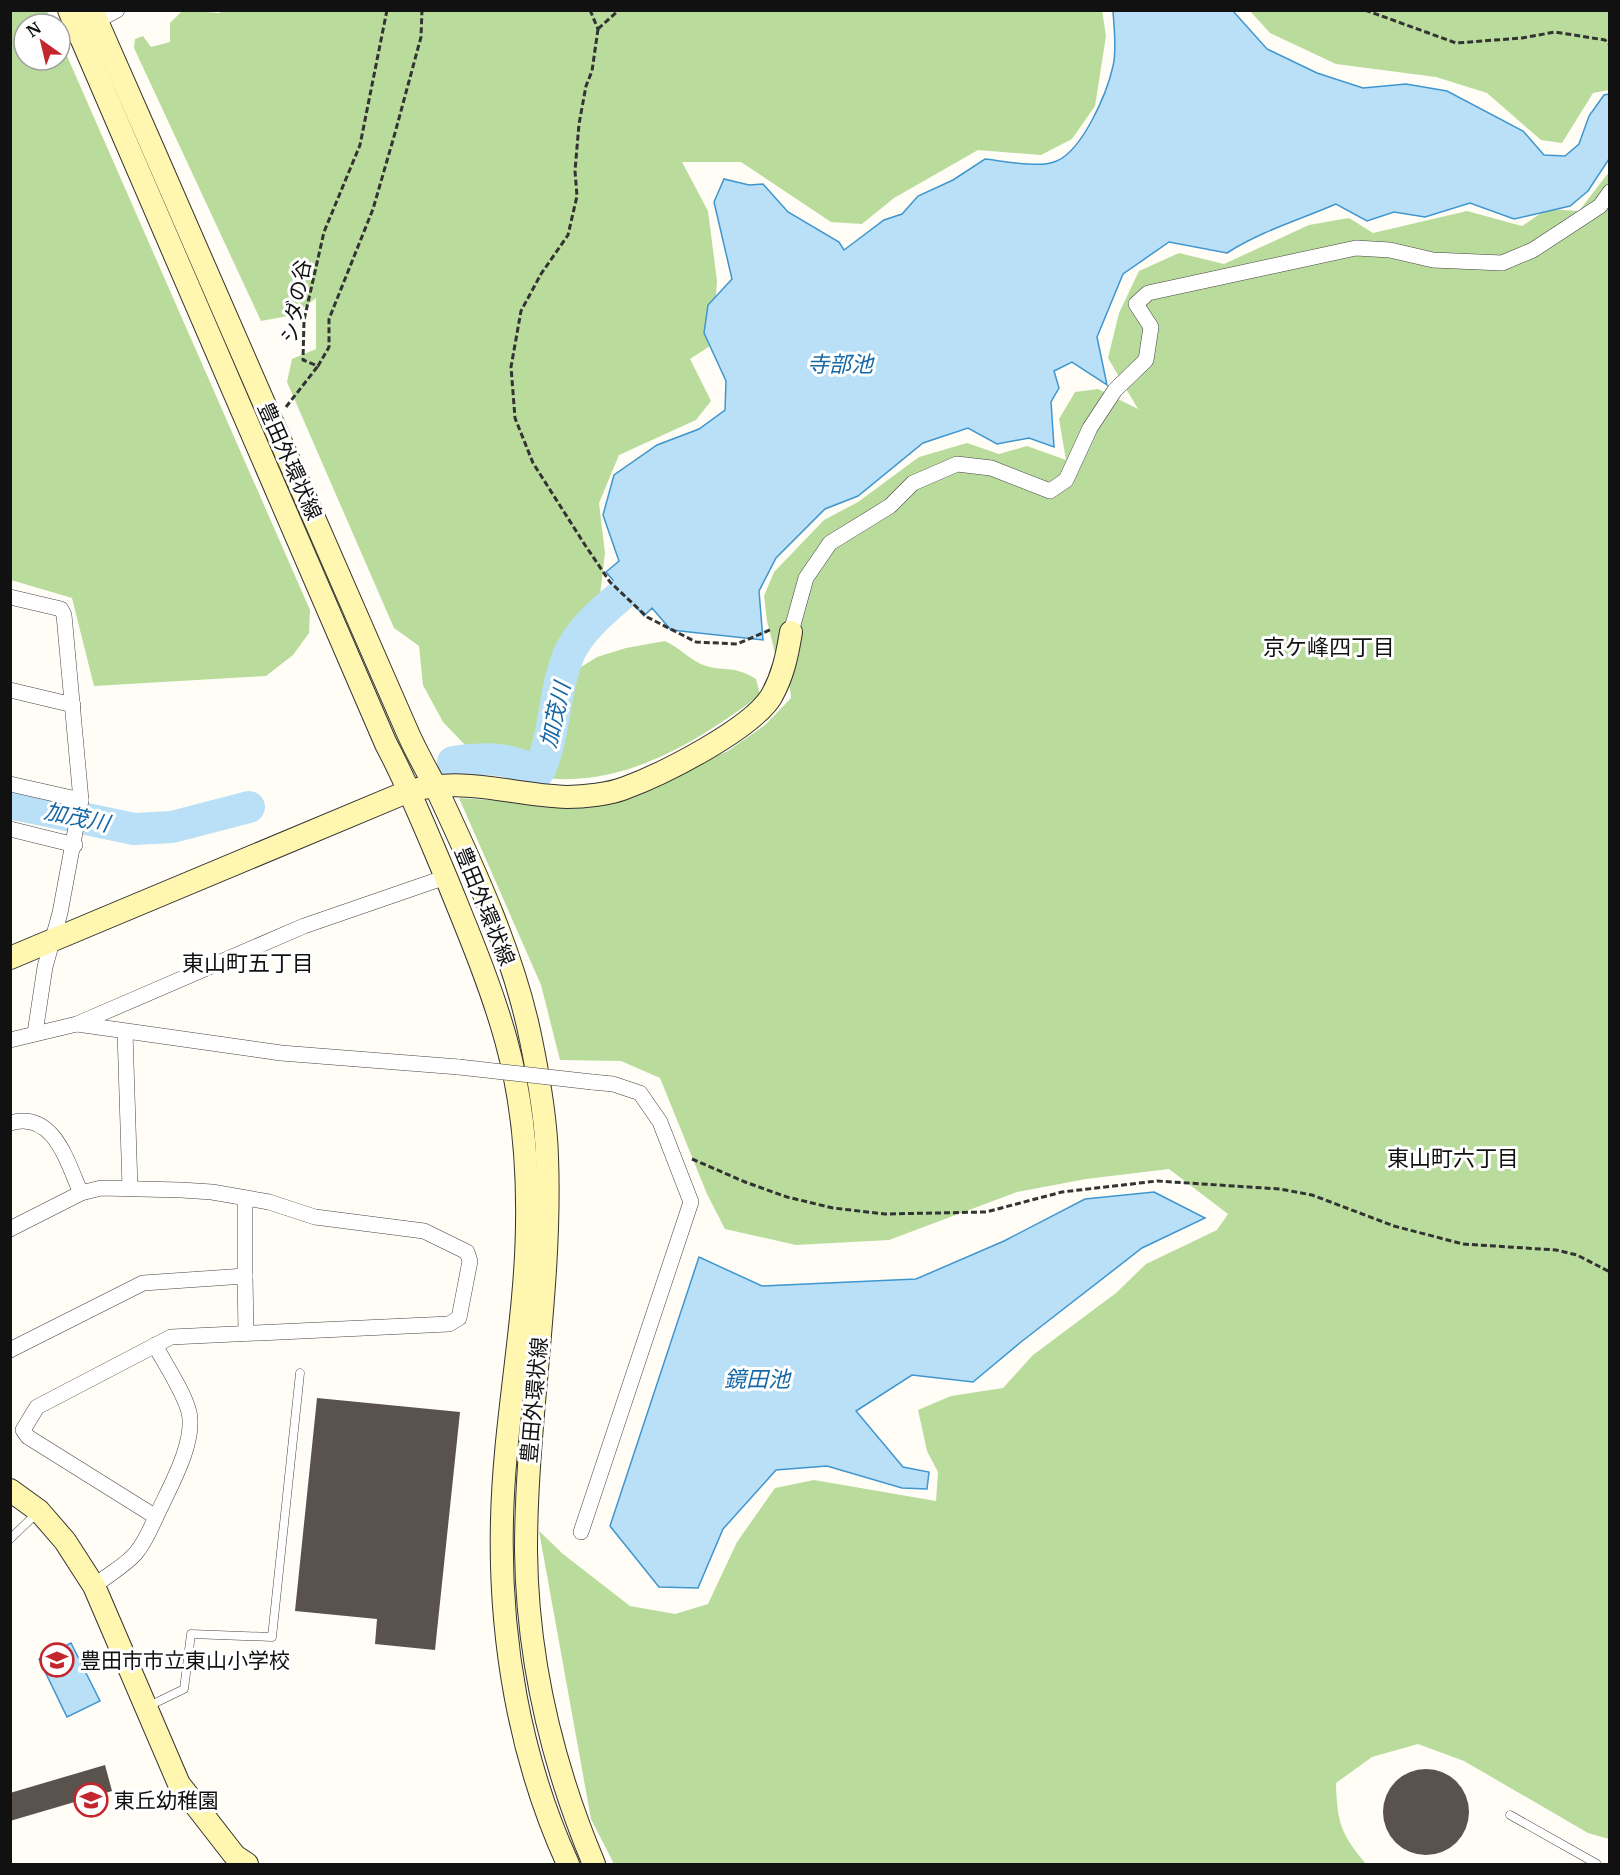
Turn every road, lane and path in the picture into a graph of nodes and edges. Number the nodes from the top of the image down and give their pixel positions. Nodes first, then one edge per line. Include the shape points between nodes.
1 (69, 10) edge
2 (387, 10) edge
3 (422, 10) edge
4 (590, 10) edge
5 (619, 10) edge
6 (1365, 10) edge
7 (102, 14) edge
8 (598, 29) junction
9 (1610, 45) edge
10 (1610, 192) edge
11 (318, 366) junction
12 (284, 409) dead end
13 (10, 597) edge
14 (791, 632) junction
15 (10, 690) edge
16 (73, 705) junction
17 (10, 784) edge
18 (434, 785) junction
19 (409, 791) junction
20 (81, 801) junction
21 (10, 830) edge
22 (75, 844) junction
23 (446, 878) junction
24 (53, 940) junction
25 (10, 958) edge
26 (77, 1024) junction
27 (125, 1032) junction
28 (35, 1033) junction
29 (10, 1040) edge
30 (10, 1123) edge
31 (671, 1149) junction
32 (130, 1188) junction
33 (81, 1193) junction
34 (245, 1198) junction
35 (10, 1229) edge
36 (1610, 1272) edge
37 (244, 1276) junction
38 (246, 1332) junction
39 (155, 1346) junction
40 (10, 1350) edge
41 (300, 1373) dead end
42 (10, 1490) edge
43 (39, 1511) junction
44 (156, 1517) junction
45 (581, 1532) dead end
46 (10, 1539) edge
47 (94, 1586) junction
48 (147, 1706) junction
49 (1510, 1815) dead end
50 (237, 1862) edge
51 (568, 1864) edge
52 (594, 1864) edge
53 (1597, 1864) edge

1 - 19 street, 豊田外環状線
2 - 11 path, シダの谷 via 360,145 324,232 304,320 303,360
3 - 11 path, シダの谷 via 421,37 395,133 372,209 328,319 329,347
4 - 8 path
5 - 8 path
6 - 9 path via 1456,43 1555,32 1605,40
7 - 18 street, 豊田外環状線 via 409,735
8 - 14 path via 579,124 577,196 568,236 521,311 511,367 515,418 533,463 585,545 610,582 647,617 696,642 737,644 775,628
10 - 14 street via 1600,206 1533,250 1502,263 1433,260 1390,250 1356,248 1149,292 1136,304 1151,327 1146,360 1115,390 1090,428 1066,480 1050,491 991,468 957,464 913,483 890,506 830,543 806,578
11 - 12 path
13 - 16 street via 62,609
14 - 18 street via 783,673 770,699 744,724 624,789 569,797 464,784
15 - 16 street
16 - 20 street
17 - 20 street
18 - 19 street
18 - 52 street, 豊田外環状線 via 502,942 530,1036 542,1095 547,1158 546,1231 529,1464 528,1598 550,1740
19 - 23 street, 豊田外環状線
19 - 24 street
20 - 22 street
21 - 22 street
22 - 24 street
23 - 26 street via 304,926
23 - 51 street, 豊田外環状線 via 485,972 507,1042 517,1096 527,1225 502,1518 502,1593 510,1666 529,1761 549,1825
24 - 25 street
24 - 28 street
26 - 27 street
26 - 28 street
27 - 31 street, bridge via 280,1053 613,1084 640,1093 660,1122
27 - 32 street
28 - 29 street
30 - 33 street via 31,1120 53,1134
31 - 36 path via 787,1197 885,1214 986,1212 1062,1192 1156,1181 1280,1190 1312,1195 1394,1226 1463,1244 1556,1250
31 - 45 street via 691,1202
32 - 33 street
32 - 34 street via 212,1192
33 - 35 street
34 - 37 street
34 - 38 street via 315,1217 424,1231 467,1252 471,1261 459,1318 449,1324
37 - 38 street
37 - 40 street via 143,1283
38 - 39 street via 186,1334
39 - 44 street via 188,1409 191,1423 189,1440
39 - 44 street via 37,1407 23,1430 28,1437
41 - 48 lane via 272,1637 191,1634 184,1689
42 - 43 street
43 - 46 lane
43 - 47 street via 65,1540
44 - 47 street via 142,1549
47 - 48 street
48 - 50 street via 179,1785
49 - 53 lane

